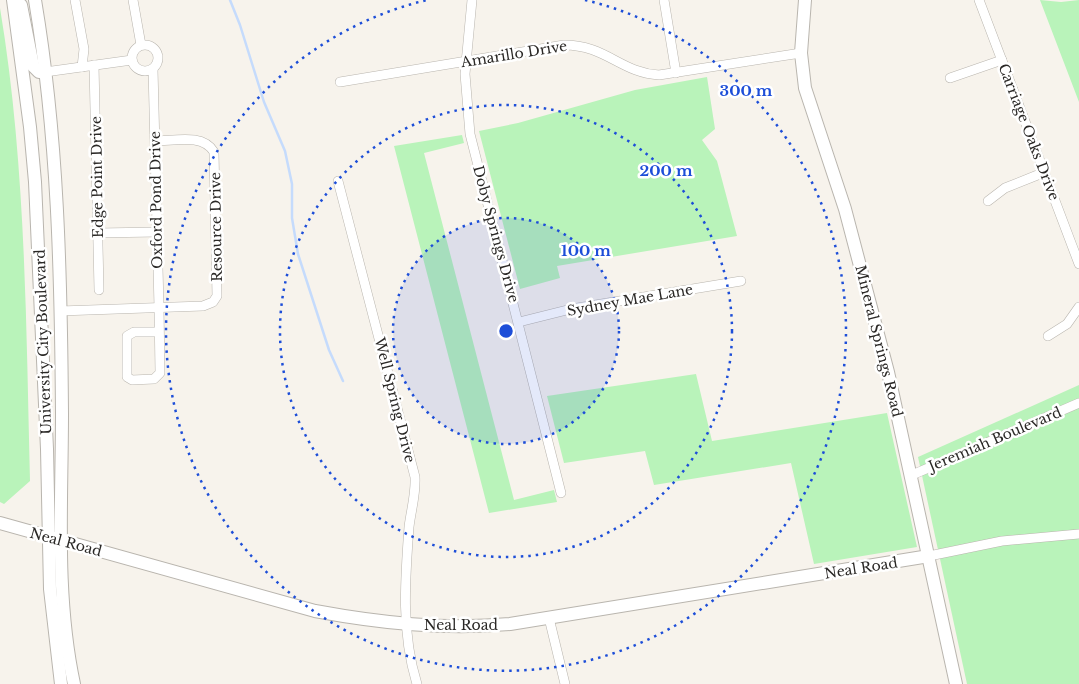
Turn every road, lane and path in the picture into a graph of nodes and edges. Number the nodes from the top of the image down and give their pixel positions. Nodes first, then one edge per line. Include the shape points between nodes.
1 (12, 0) edge
2 (20, 0) edge
3 (35, 0) edge
4 (75, 0) edge
5 (133, 0) edge
6 (472, 0) edge
7 (664, 0) edge
8 (805, 0) edge
9 (979, 0) edge
10 (141, 44) junction
11 (801, 53) junction
12 (132, 60) junction
13 (1002, 60) junction
14 (466, 61) junction
15 (94, 65) junction
16 (82, 67) junction
17 (153, 69) junction
18 (45, 72) junction
19 (676, 73) junction
20 (950, 78) dead end
21 (340, 82) dead end
22 (155, 141) junction
23 (1045, 172) junction
24 (338, 181) dead end
25 (988, 202) dead end
26 (157, 232) junction
27 (98, 233) junction
28 (1079, 264) edge
29 (741, 281) dead end
30 (99, 290) dead end
31 (159, 307) junction
32 (1079, 307) edge
33 (60, 311) junction
34 (519, 322) junction
35 (159, 332) junction
36 (1048, 336) dead end
37 (1079, 403) edge
38 (912, 475) junction
39 (561, 493) dead end
40 (0, 523) edge
41 (1079, 534) edge
42 (48, 537) junction
43 (62, 540) junction
44 (929, 556) junction
45 (549, 618) junction
46 (405, 624) junction
47 (61, 684) edge
48 (74, 684) edge
49 (417, 684) edge
50 (564, 684) edge
51 (956, 684) edge

1 - 42 street, University City Boulevard via 30,127 38,226
2 - 18 street via 33,66 39,72
3 - 18 street, University City Boulevard
4 - 16 street via 84,49
5 - 10 street
6 - 14 street, Doby Springs Drive
7 - 19 street
8 - 11 street, Mineral Springs Road
9 - 13 street, Carriage Oaks Drive
10 - 12 street via 134,50
10 - 17 street, Oxford Pond Drive via 157,50 159,59
11 - 19 street, Amarillo Drive
11 - 38 street, Mineral Springs Road via 807,93 859,260
12 - 15 street
12 - 17 street via 138,69
13 - 20 street
13 - 23 street, Carriage Oaks Drive
14 - 19 street, Amarillo Drive via 577,45 602,52 637,72
14 - 21 street, Amarillo Drive
14 - 34 street, Doby Springs Drive via 465,94 470,134
15 - 16 street
15 - 27 street, Edge Point Drive
16 - 18 street
17 - 22 street, Oxford Pond Drive
18 - 33 street, University City Boulevard via 55,183
22 - 26 street, Oxford Pond Drive
22 - 31 street, Resource Drive via 202,140 209,143 214,152 217,291 213,302 203,306
23 - 25 street via 1005,188
23 - 28 street, Carriage Oaks Drive
24 - 46 street, Well Spring Drive via 415,477
26 - 27 street
26 - 31 street, Oxford Pond Drive
27 - 30 street, Edge Point Drive
29 - 34 street, Sydney Mae Lane via 570,309
31 - 33 street, Resource Drive
31 - 35 street, Oxford Pond Drive
32 - 36 street via 1067,324
33 - 43 street, University City Boulevard
34 - 39 street, Doby Springs Drive
35 - 35 street, Oxford Pond Drive via 134,332 127,336 127,377 132,380 159,377
37 - 38 street, Jeremiah Boulevard
38 - 44 street, Mineral Springs Road
40 - 42 street, Neal Road
41 - 44 street via 1002,541
42 - 43 street, Neal Road
42 - 47 street, University City Boulevard via 52,615
43 - 46 street, Neal Road via 315,611
43 - 48 street, University City Boulevard via 62,602
44 - 45 street, Neal Road
44 - 51 street, Mineral Springs Road
45 - 46 street, Neal Road via 471,627
45 - 50 street
46 - 49 street, Well Spring Drive

